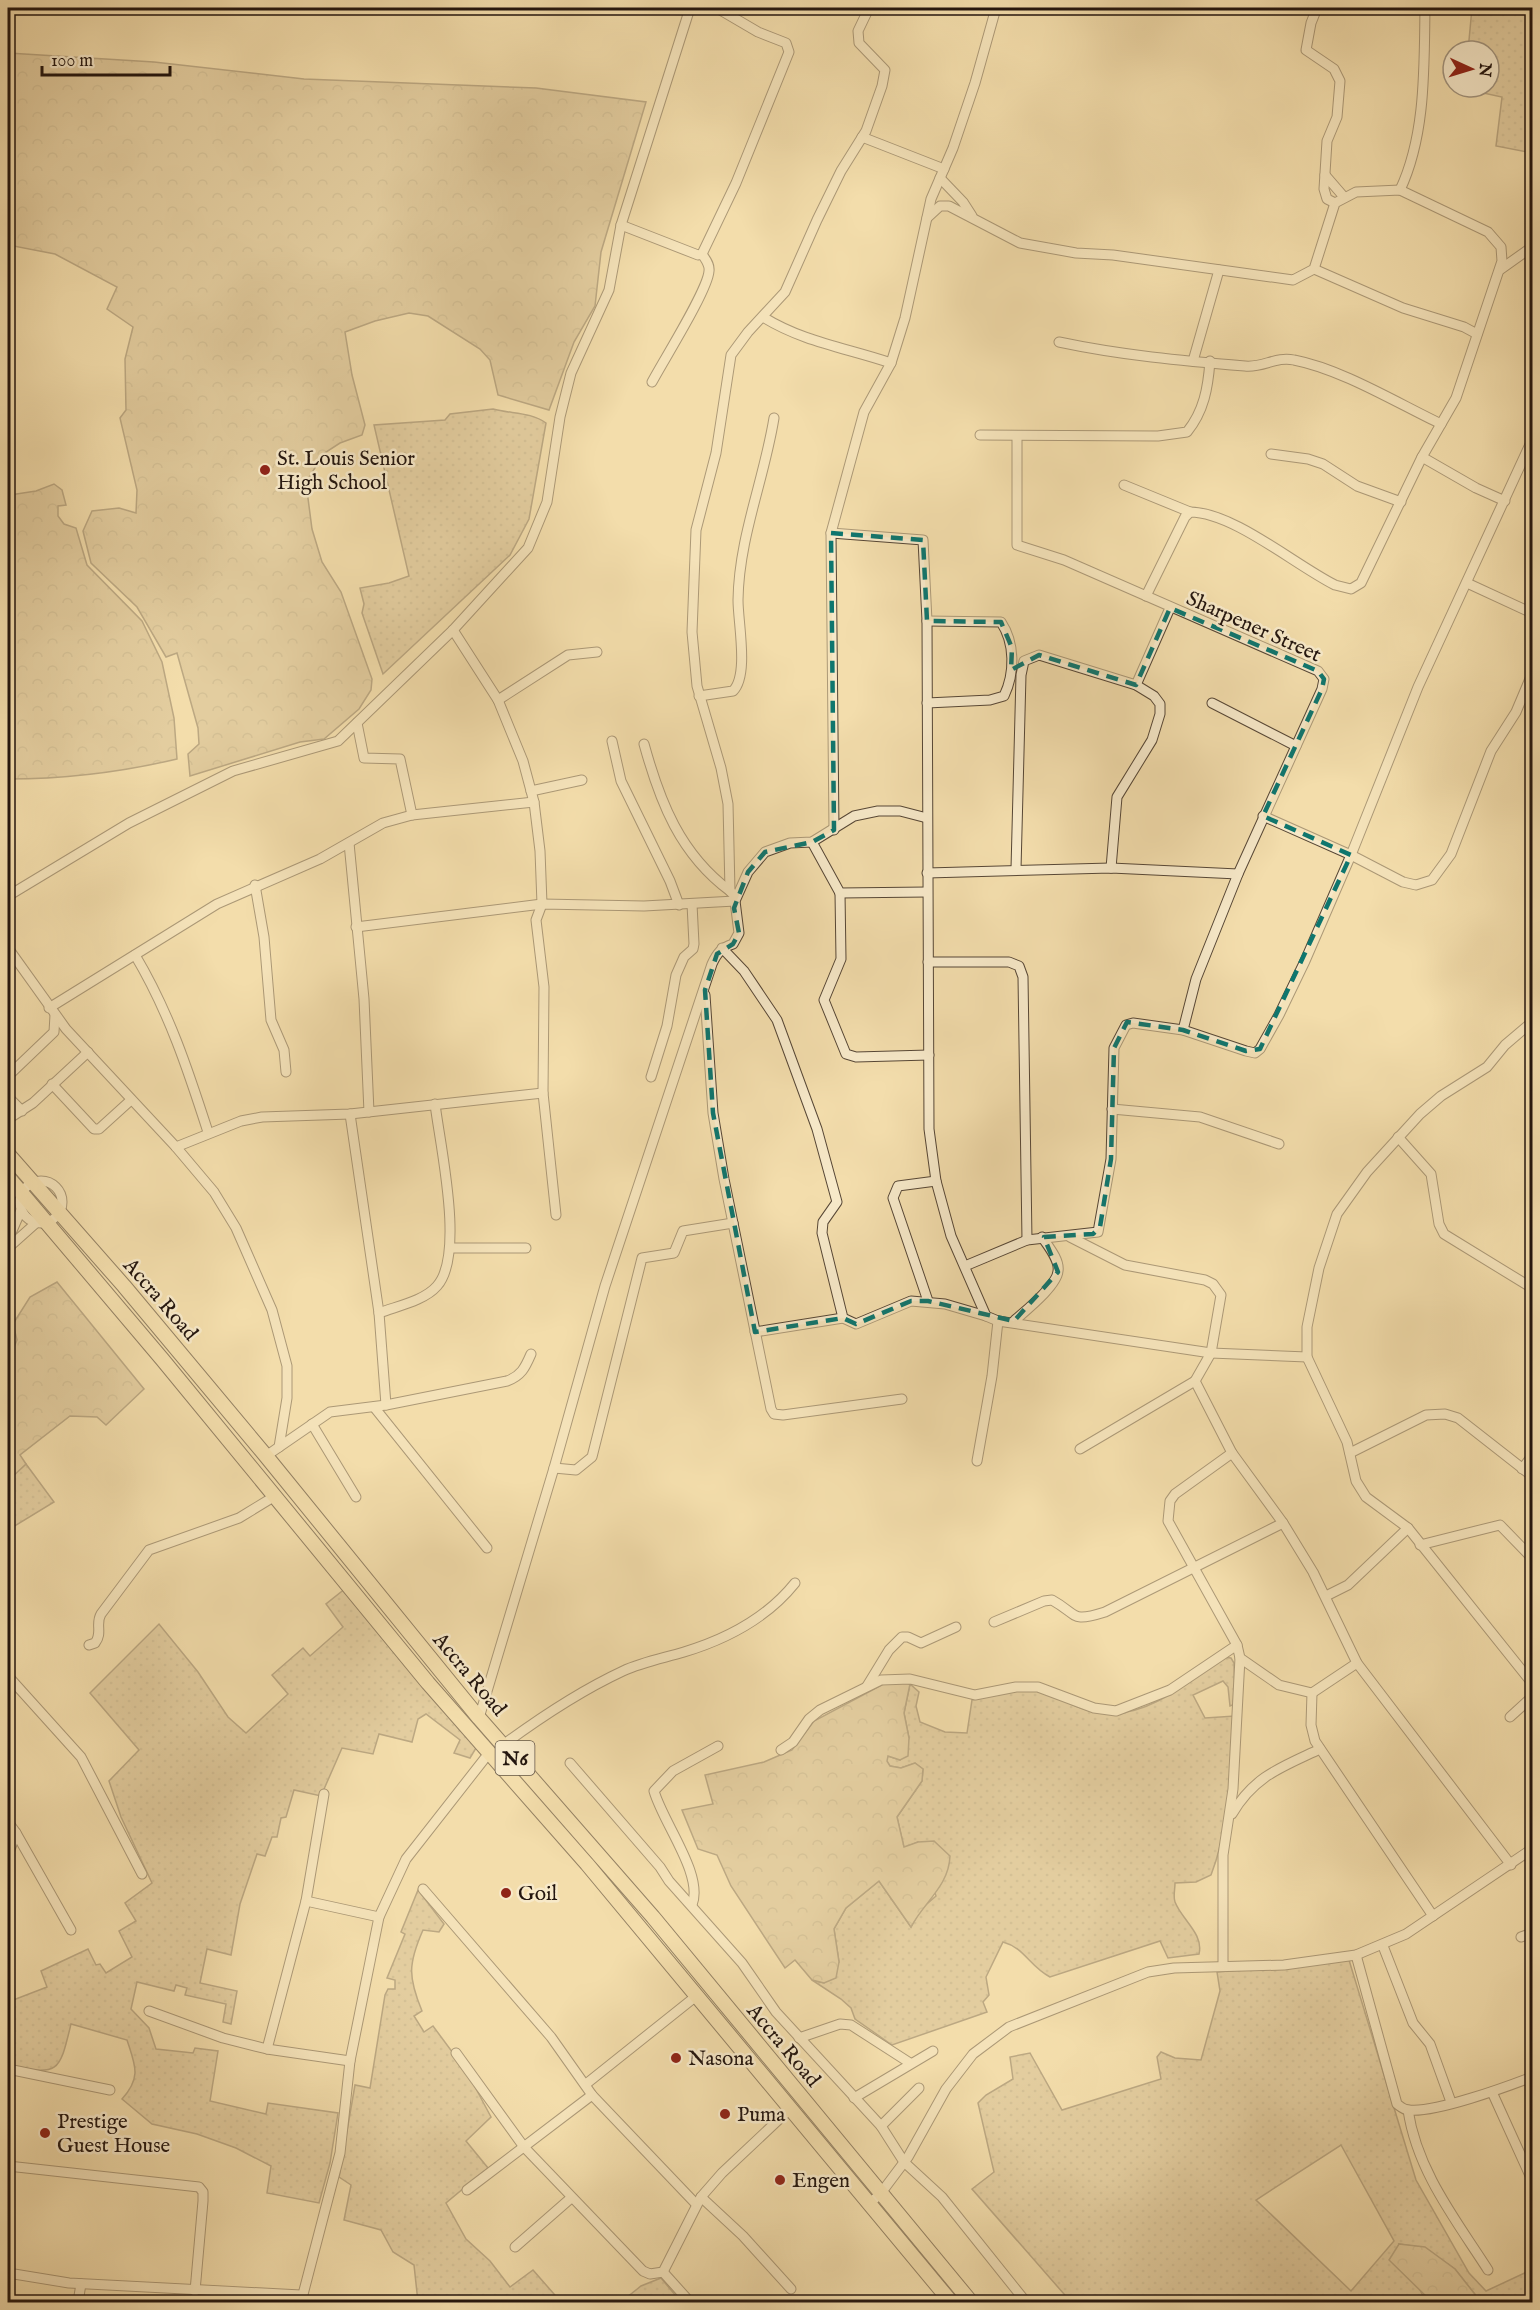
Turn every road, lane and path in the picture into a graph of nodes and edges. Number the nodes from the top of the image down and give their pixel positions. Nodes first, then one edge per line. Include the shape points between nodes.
1 (627, 8) edge
2 (717, 8) edge
3 (869, 8) edge
4 (996, 8) edge
5 (1317, 8) edge
6 (1425, 8) edge
7 (690, 9) edge
8 (862, 137) junction
9 (942, 173) junction
10 (1325, 175) junction
11 (1400, 190) junction
12 (1344, 197) junction
13 (1335, 203) junction
14 (972, 216) junction
15 (927, 218) junction
16 (621, 225) junction
17 (1533, 247) edge
18 (702, 254) junction
19 (1314, 269) junction
20 (1501, 269) junction
21 (1219, 270) junction
22 (763, 317) junction
23 (1477, 334) junction
24 (1059, 342) dead end
25 (1210, 361) junction
26 (1193, 362) junction
27 (891, 363) junction
28 (652, 382) dead end
29 (774, 418) dead end
30 (1441, 424) junction
31 (980, 435) dead end
32 (1017, 437) junction
33 (1533, 440) edge
34 (1271, 454) dead end
35 (1422, 457) junction
36 (1124, 485) dead end
37 (1505, 501) junction
38 (1401, 502) junction
39 (1190, 513) junction
40 (831, 533) junction
41 (1467, 583) junction
42 (1146, 596) junction
43 (1170, 608) junction
44 (1533, 613) edge
45 (927, 621) junction
46 (453, 630) junction
47 (597, 652) dead end
48 (1533, 674) edge
49 (1136, 685) junction
50 (699, 696) junction
51 (498, 700) junction
52 (927, 703) junction
53 (1212, 703) dead end
54 (357, 723) junction
55 (612, 741) dead end
56 (644, 744) dead end
57 (1296, 746) junction
58 (582, 780) dead end
59 (531, 791) junction
60 (534, 802) junction
61 (412, 815) junction
62 (1263, 816) junction
63 (927, 818) junction
64 (834, 830) junction
65 (812, 842) junction
66 (349, 843) junction
67 (1351, 855) junction
68 (1111, 868) junction
69 (1016, 869) junction
70 (927, 873) junction
71 (1238, 874) junction
72 (255, 885) junction
73 (927, 892) junction
74 (840, 893) junction
75 (8, 896) edge
76 (734, 896) junction
77 (542, 904) junction
78 (692, 904) junction
79 (679, 905) junction
80 (356, 927) junction
81 (8, 948) edge
82 (722, 948) junction
83 (135, 955) junction
84 (928, 962) junction
85 (705, 990) junction
86 (52, 1011) junction
87 (1533, 1022) edge
88 (1183, 1030) junction
89 (88, 1052) junction
90 (929, 1055) junction
91 (286, 1072) dead end
92 (8, 1076) edge
93 (651, 1077) dead end
94 (52, 1084) junction
95 (543, 1093) junction
96 (8, 1097) edge
97 (131, 1100) junction
98 (435, 1104) junction
99 (1112, 1109) junction
100 (22, 1111) junction
101 (369, 1112) junction
102 (350, 1114) junction
103 (8, 1119) edge
104 (208, 1132) junction
105 (1398, 1137) junction
106 (1279, 1144) dead end
107 (176, 1147) junction
108 (8, 1154) edge
109 (8, 1177) edge
110 (936, 1180) junction
111 (33, 1182) junction
112 (21, 1194) junction
113 (21, 1210) junction
114 (60, 1212) junction
115 (556, 1215) dead end
116 (41, 1223) junction
117 (733, 1223) junction
118 (1042, 1237) junction
119 (1068, 1237) junction
120 (8, 1240) edge
121 (1028, 1240) junction
122 (8, 1248) edge
123 (451, 1248) junction
124 (526, 1248) dead end
125 (965, 1266) junction
126 (1533, 1288) edge
127 (928, 1301) junction
128 (379, 1313) junction
129 (986, 1316) junction
130 (843, 1318) junction
131 (998, 1321) junction
132 (1014, 1321) junction
133 (755, 1332) junction
134 (177, 1349) junction
135 (1211, 1353) junction
136 (531, 1354) dead end
137 (1307, 1357) junction
138 (162, 1359) junction
139 (1195, 1381) junction
140 (902, 1400) dead end
141 (386, 1405) junction
142 (374, 1407) junction
143 (312, 1424) junction
144 (279, 1447) junction
145 (1080, 1449) dead end
146 (1232, 1453) junction
147 (1350, 1453) junction
148 (266, 1456) junction
149 (1533, 1456) edge
150 (977, 1461) dead end
151 (554, 1468) junction
152 (1522, 1469) junction
153 (1533, 1476) edge
154 (275, 1496) junction
155 (356, 1497) dead end
156 (1283, 1523) junction
157 (1408, 1528) junction
158 (1420, 1545) junction
159 (487, 1548) dead end
160 (1533, 1558) edge
161 (1195, 1569) junction
162 (795, 1583) dead end
163 (1326, 1596) junction
164 (994, 1622) dead end
165 (956, 1627) dead end
166 (89, 1645) dead end
167 (1237, 1646) junction
168 (1240, 1658) junction
169 (1357, 1663) junction
170 (9, 1680) edge
171 (1533, 1683) edge
172 (867, 1686) junction
173 (1312, 1693) junction
174 (1533, 1696) edge
175 (1510, 1717) dead end
176 (479, 1718) junction
177 (503, 1745) junction
178 (718, 1746) dead end
179 (1320, 1749) junction
180 (781, 1750) dead end
181 (489, 1753) junction
182 (570, 1763) dead end
183 (324, 1794) dead end
184 (1229, 1820) junction
185 (8, 1822) edge
186 (16, 1833) junction
187 (1533, 1849) edge
188 (8, 1855) edge
189 (1511, 1864) junction
190 (142, 1874) dead end
191 (423, 1889) dead end
192 (306, 1900) junction
193 (692, 1905) junction
194 (1432, 1916) junction
195 (379, 1917) junction
196 (70, 1930) dead end
197 (1533, 1933) edge
198 (1521, 1937) dead end
199 (1383, 1946) junction
200 (1356, 1955) junction
201 (1223, 1966) junction
202 (695, 1996) junction
203 (149, 2011) dead end
204 (799, 2038) junction
205 (267, 2049) junction
206 (933, 2051) dead end
207 (456, 2053) dead end
208 (351, 2061) junction
209 (910, 2063) junction
210 (8, 2069) edge
211 (1533, 2077) edge
212 (586, 2084) junction
213 (919, 2088) dead end
214 (110, 2090) dead end
215 (1492, 2092) junction
216 (592, 2095) junction
217 (854, 2098) junction
218 (1451, 2103) junction
219 (790, 2109) junction
220 (1408, 2110) junction
221 (880, 2126) junction
222 (524, 2147) junction
223 (904, 2162) junction
224 (8, 2166) edge
225 (1533, 2181) edge
226 (467, 2190) dead end
227 (881, 2193) junction
228 (571, 2198) junction
229 (699, 2200) junction
230 (868, 2205) junction
231 (516, 2247) dead end
232 (1488, 2270) dead end
233 (663, 2272) junction
234 (8, 2273) edge
235 (81, 2283) junction
236 (790, 2289) dead end
237 (195, 2291) junction
238 (301, 2299) edge
239 (78, 2302) edge
240 (690, 2302) edge
241 (951, 2302) edge
242 (971, 2302) edge
243 (1026, 2302) edge

1 - 7 street
2 - 18 street via 786,43 789,52 736,183
3 - 8 street via 858,31 859,43 885,70
4 - 9 street via 975,84
5 - 10 street via 1306,50 1334,69 1340,81 1337,117 1327,141
6 - 11 street via 1421,105
7 - 16 street
8 - 9 street
8 - 22 street via 816,220 785,292
9 - 14 street
9 - 15 street
10 - 12 street
10 - 13 street via 1327,199
11 - 12 street via 1356,192
11 - 20 street via 1496,238 1501,248
12 - 13 street
13 - 19 street
14 - 15 street via 940,206
14 - 21 street via 1020,243
15 - 27 street
16 - 18 street
16 - 46 street via 609,290 571,373 547,502 538,528 528,548
17 - 20 street
18 - 28 street via 709,271 703,289
19 - 21 street via 1293,280
19 - 23 street via 1403,308
20 - 23 street
21 - 26 street
22 - 27 street via 810,340
22 - 50 street via 731,355 716,453 696,530 692,632
23 - 30 street via 1456,398
24 - 26 street
25 - 26 street
25 - 30 street via 1248,366 1280,357 1295,360 1326,369
25 - 32 street via 1208,389 1197,419 1187,432 1158,436
27 - 40 street via 864,412
29 - 50 street via 741,556 741,679 733,691
30 - 35 street
31 - 32 street
32 - 42 street, Sharpener Street via 1017,545 1065,560
33 - 37 street
34 - 38 street via 1323,464 1357,486
35 - 37 street
35 - 38 street
36 - 39 street
37 - 41 street
38 - 39 street via 1361,583 1351,589 1317,576 1232,525
39 - 42 street
40 - 45 street via 923,540
40 - 64 street
41 - 44 street
41 - 67 street via 1418,687
42 - 43 street, Sharpener Street
43 - 49 street
43 - 57 street, Sharpener Street via 1318,671 1324,679 1322,689
45 - 52 street
45 - 52 street via 995,620 1001,622 1012,648 1004,696
46 - 51 street
46 - 54 street
47 - 51 street via 568,655
48 - 67 street via 1516,712 1491,751 1451,854 1432,880 1416,885 1403,882
49 - 68 street via 1154,696 1161,714 1152,740 1117,797
49 - 69 street via 1052,657 1039,655 1024,661
50 - 76 street via 728,804
51 - 59 street
52 - 63 street
53 - 57 street
54 - 61 street via 364,758 400,759
54 - 75 street via 338,741 233,771 167,802
55 - 79 street via 621,781
56 - 76 street via 654,780 680,839 699,864
57 - 62 street, Sharpener Street
58 - 59 street
59 - 60 street
60 - 61 street
60 - 77 street
61 - 66 street via 383,824
62 - 67 street
62 - 71 street, Sharpener Street
63 - 64 street via 900,811 878,811 854,816
63 - 70 street
64 - 65 street
65 - 74 street
65 - 76 street via 790,843 765,852
66 - 72 street
66 - 80 street
67 - 88 street via 1260,1049 1255,1053 1246,1051
68 - 69 street
68 - 71 street
69 - 70 street
70 - 73 street
71 - 88 street, Sharpener Street via 1196,979
72 - 83 street via 216,904
72 - 91 street via 271,1020 284,1050
73 - 74 street
73 - 84 street
74 - 90 street via 841,959 824,1000 846,1054
76 - 78 street
76 - 82 street via 739,933 733,944
77 - 79 street
77 - 80 street
77 - 95 street via 536,920 544,987
78 - 79 street
78 - 93 street via 693,949 684,957 676,975 667,1026
80 - 101 street
81 - 86 street
82 - 85 street via 712,964
82 - 130 street via 744,971 777,1020 817,1129 837,1202 823,1222 822,1233
83 - 86 street
83 - 104 street via 159,995 174,1031
84 - 90 street
84 - 121 street via 1009,962 1019,966 1023,977
85 - 117 street via 713,1113
85 - 151 street via 605,1286
86 - 89 street
86 - 92 street via 54,1032
87 - 105 street via 1505,1045 1487,1067 1441,1096
88 - 99 street via 1126,1025 1114,1048
89 - 94 street
89 - 97 street
90 - 110 street via 928,1129
94 - 97 street via 94,1129 99,1129
94 - 100 street
95 - 98 street
95 - 115 street
96 - 100 street
97 - 107 street
98 - 101 street
98 - 123 street
99 - 106 street via 1200,1117
99 - 119 street via 1111,1159 1100,1227 1093,1234
100 - 103 street
101 - 102 street
102 - 104 street via 262,1117
102 - 128 street
104 - 107 street
105 - 126 street via 1431,1174 1444,1234
105 - 137 street via 1366,1172 1337,1214 1311,1297
107 - 144 street via 214,1192 236,1228 272,1310 288,1382
108 - 111 highway, Accra Road / N6
109 - 112 highway, Accra Road / N6
110 - 125 street via 951,1236
110 - 127 street via 898,1186 893,1198
111 - 112 street
111 - 114 highway, Accra Road / N6
112 - 113 street
112 - 116 highway, Accra Road / N6
113 - 116 street via 27,1218
113 - 120 street
114 - 116 street via 52,1221
114 - 134 highway, Accra Road / N6
116 - 122 street
116 - 138 highway, Accra Road / N6
117 - 133 street
117 - 151 street via 683,1231 674,1253 642,1258 592,1456 576,1470
118 - 119 street
118 - 121 street
118 - 132 street via 1058,1263 1058,1272 1054,1282
119 - 135 street via 1125,1265 1192,1276 1212,1284 1221,1295
121 - 125 street
123 - 124 street
123 - 128 street via 436,1288
125 - 129 street
127 - 129 street
127 - 130 street via 911,1301 856,1324
128 - 141 street
129 - 131 street
130 - 133 street
131 - 132 street
131 - 150 street
132 - 135 street
133 - 140 street via 774,1414
134 - 138 highway
134 - 148 highway, Accra Road / N6
135 - 137 street
135 - 139 street
136 - 141 street via 525,1369 507,1381
137 - 147 street
138 - 154 highway, Accra Road / N6
139 - 145 street
139 - 146 street
141 - 142 street
142 - 143 street via 330,1412
142 - 159 street
143 - 144 street
143 - 155 street
144 - 148 street
146 - 156 street
146 - 161 street via 1170,1501 1168,1521
147 - 152 street via 1426,1414 1445,1414 1458,1418
147 - 157 street via 1356,1481 1366,1497
148 - 176 highway, Accra Road / N6
149 - 152 street
151 - 176 street
152 - 153 street
154 - 166 street via 239,1518 149,1550 100,1614 98,1638
154 - 181 highway, Accra Road / N6
156 - 161 street
156 - 163 street
157 - 158 street
157 - 163 street via 1348,1585
158 - 160 street via 1500,1525
158 - 171 street
161 - 164 street via 1090,1617 1070,1615 1052,1600
161 - 167 street
162 - 177 street via 767,1613 731,1634 625,1670 568,1699
163 - 169 street
165 - 172 street via 921,1644 902,1637
167 - 168 street
167 - 172 street via 1170,1690 1116,1711 1094,1708 1027,1685 975,1695 910,1678
168 - 173 street via 1279,1685
168 - 184 street
169 - 173 street
169 - 189 street
170 - 190 street via 81,1757
172 - 180 street via 820,1710 808,1719 793,1742
173 - 179 street via 1311,1725
174 - 175 street
176 - 177 highway, Accra Road / N6
177 - 227 highway, Accra Road / N6 via 653,1917
178 - 193 street via 673,1771 654,1791 693,1877 696,1895
179 - 184 street via 1256,1782 1243,1795
179 - 194 street
181 - 195 street via 406,1859
181 - 202 highway, Accra Road / N6
182 - 193 street
183 - 192 street
184 - 201 street via 1223,1855
185 - 186 street
186 - 188 street
186 - 196 street
187 - 189 street
189 - 194 street
191 - 212 street via 551,2037
192 - 195 street
192 - 205 street
193 - 204 street
194 - 199 street
195 - 208 street
197 - 198 street
199 - 200 street
199 - 218 street via 1413,2023 1430,2044
200 - 201 street via 1284,1965
200 - 220 street via 1397,2104
201 - 223 street via 1148,1972 1009,2027 989,2039 946,2089
202 - 212 street
202 - 219 highway, Accra Road / N6
203 - 205 street
204 - 209 street via 840,2024 851,2025
204 - 217 street
205 - 208 street
206 - 209 street
207 - 222 street
208 - 238 street via 340,2153
209 - 217 street
210 - 214 street
211 - 215 street
212 - 216 street
213 - 221 street
215 - 218 street
215 - 225 street
216 - 222 street
216 - 229 street
217 - 221 street
218 - 220 street
219 - 229 street
219 - 230 highway, Accra Road / N6
220 - 232 street via 1414,2145 1431,2180
221 - 223 street
222 - 226 street
222 - 228 street
223 - 227 street
223 - 243 street via 942,2197
224 - 237 street via 199,2187 203,2201
227 - 230 street
227 - 242 highway, Accra Road / N6
228 - 231 street
228 - 233 street via 643,2271
229 - 233 street
229 - 236 street via 743,2236
230 - 241 highway, Accra Road / N6
233 - 240 street
234 - 235 street
235 - 237 street
235 - 239 street
237 - 238 street

